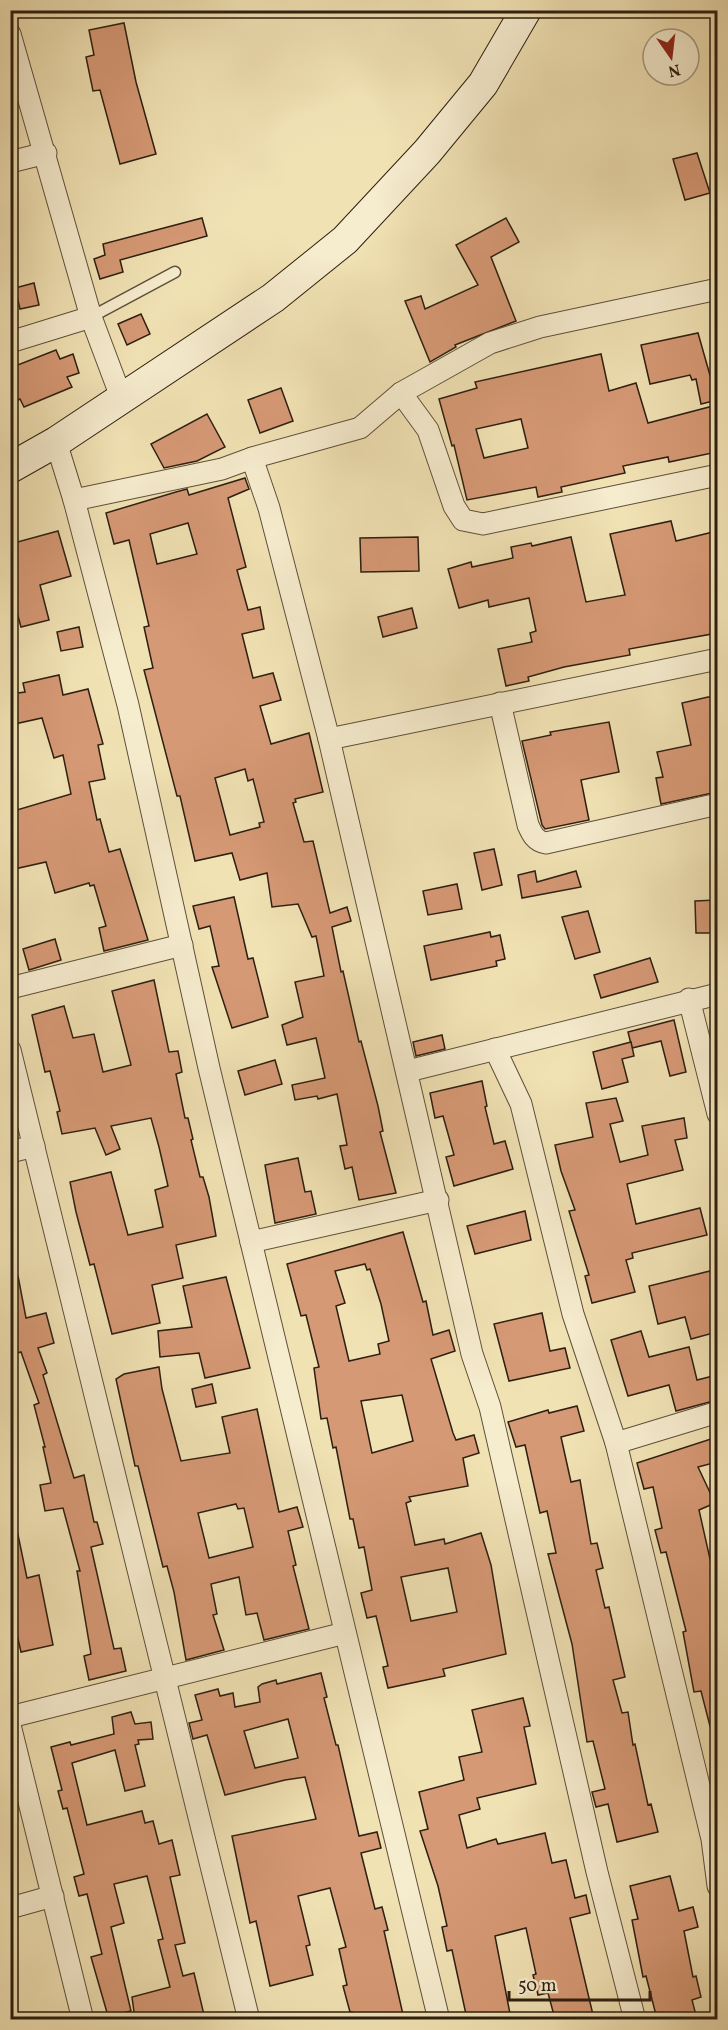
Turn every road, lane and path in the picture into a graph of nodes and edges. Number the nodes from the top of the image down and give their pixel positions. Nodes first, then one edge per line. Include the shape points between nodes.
1 (526, 10) edge
2 (10, 34) edge
3 (46, 153) junction
4 (10, 162) edge
5 (175, 272) dead end
6 (717, 289) edge
7 (91, 317) junction
8 (10, 342) edge
9 (401, 393) junction
10 (122, 397) junction
11 (56, 442) junction
12 (252, 458) junction
13 (10, 468) edge
14 (717, 475) edge
15 (74, 500) junction
16 (717, 659) edge
17 (500, 703) junction
18 (329, 739) junction
19 (717, 804) edge
20 (182, 945) junction
21 (10, 988) edge
22 (717, 994) edge
23 (689, 999) junction
24 (495, 1049) junction
25 (10, 1050) edge
26 (408, 1071) junction
27 (717, 1114) edge
28 (34, 1146) junction
29 (10, 1152) edge
30 (438, 1200) junction
31 (251, 1242) junction
32 (717, 1412) edge
33 (616, 1443) junction
34 (345, 1633) junction
35 (166, 1680) junction
36 (10, 1717) edge
37 (10, 1725) edge
38 (717, 1886) edge
39 (53, 1896) junction
40 (10, 1908) edge
41 (83, 2019) edge
42 (249, 2019) edge
43 (439, 2019) edge
44 (635, 2019) edge

1 - 10 main road via 483,84 427,152 345,240 273,298
2 - 3 street
3 - 4 street
3 - 7 street
5 - 7 lane
6 - 9 street via 540,327 490,343
7 - 8 street
7 - 10 street
9 - 12 street via 360,428
9 - 14 street via 428,430 454,506 463,520 483,524
10 - 11 main road
11 - 13 main road
11 - 15 street
12 - 15 street via 222,469
12 - 18 street via 269,508
15 - 20 street via 128,705
16 - 17 street
17 - 18 street
17 - 19 street via 528,825 540,842
18 - 26 street
20 - 21 street
20 - 31 street
22 - 23 street
23 - 24 street
23 - 27 street
24 - 26 street
24 - 33 street via 521,1104 573,1314
25 - 28 street
26 - 30 street
28 - 29 street
28 - 35 street
30 - 31 street
30 - 44 street
31 - 34 street
32 - 33 street
33 - 38 street via 712,1839
34 - 35 street
34 - 43 street
35 - 36 street
35 - 42 street
37 - 39 street
39 - 40 street
39 - 41 street

